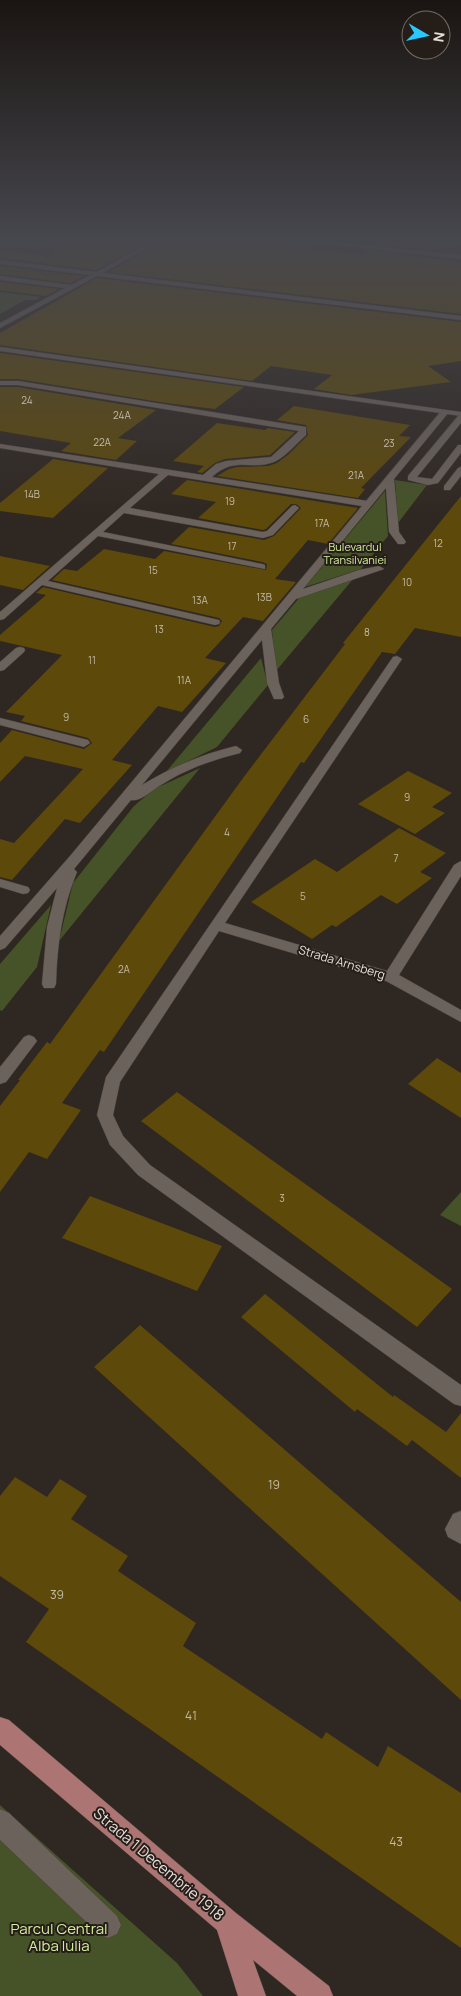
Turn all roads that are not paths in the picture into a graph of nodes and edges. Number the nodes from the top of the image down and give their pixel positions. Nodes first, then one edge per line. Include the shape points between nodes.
1 (0, 341) edge
2 (0, 350) edge
3 (0, 383) edge
4 (461, 406) edge
5 (445, 412) junction
6 (461, 416) edge
7 (0, 446) edge
8 (461, 447) edge
9 (461, 470) edge
10 (166, 472) junction
11 (390, 477) junction
12 (205, 478) junction
13 (447, 488) dead end
14 (368, 504) junction
15 (295, 508) dead end
16 (123, 510) junction
17 (98, 533) junction
18 (401, 542) dead end
19 (262, 566) dead end
20 (380, 568) dead end
21 (41, 582) junction
22 (292, 596) junction
23 (0, 617) edge
24 (215, 622) dead end
25 (266, 628) junction
26 (20, 650) dead end
27 (397, 658) dead end
28 (0, 668) edge
29 (278, 697) dead end
30 (0, 721) edge
31 (84, 743) dead end
32 (236, 750) dead end
33 (114, 812) junction
34 (75, 859) junction
35 (461, 865) edge
36 (0, 883) edge
37 (24, 890) dead end
38 (216, 925) junction
39 (0, 945) edge
40 (391, 977) junction
41 (49, 984) dead end
42 (461, 1017) edge
43 (29, 1041) dead end
44 (0, 1078) edge
45 (461, 1397) edge
46 (461, 1522) edge
47 (461, 1533) edge
48 (0, 1729) edge
49 (0, 1822) edge
50 (228, 1922) junction
51 (108, 1925) dead end
52 (252, 1996) edge
53 (319, 1996) edge

1 - 4 street
2 - 5 street
3 - 12 street via 18,383 303,429 303,433 274,459 229,462
5 - 6 street
5 - 11 street
6 - 8 street via 411,478 428,482 435,480
7 - 10 street
9 - 13 street
10 - 12 street
10 - 16 street
11 - 14 street
11 - 18 street via 394,532
12 - 14 street
14 - 22 street
15 - 16 street via 270,533 263,535
16 - 17 street
17 - 19 street
17 - 21 street
20 - 22 street
21 - 23 street
21 - 24 street
22 - 25 street
25 - 29 street via 273,683
25 - 33 street
26 - 28 street
27 - 38 street
30 - 31 street
32 - 33 street via 215,754 153,783
33 - 34 street
34 - 39 street
34 - 41 street via 63,885 49,960
35 - 40 street
36 - 37 street
38 - 40 street, Strada Arnsberg
38 - 45 street via 112,1081 106,1115 116,1140 144,1170
40 - 42 street, Strada Arnsberg
43 - 44 street
46 - 47 street via 456,1529
48 - 50 main road, Strada 1 Decembrie 1918
49 - 51 street
50 - 52 main road
50 - 53 main road, Strada 1 Decembrie 1918

